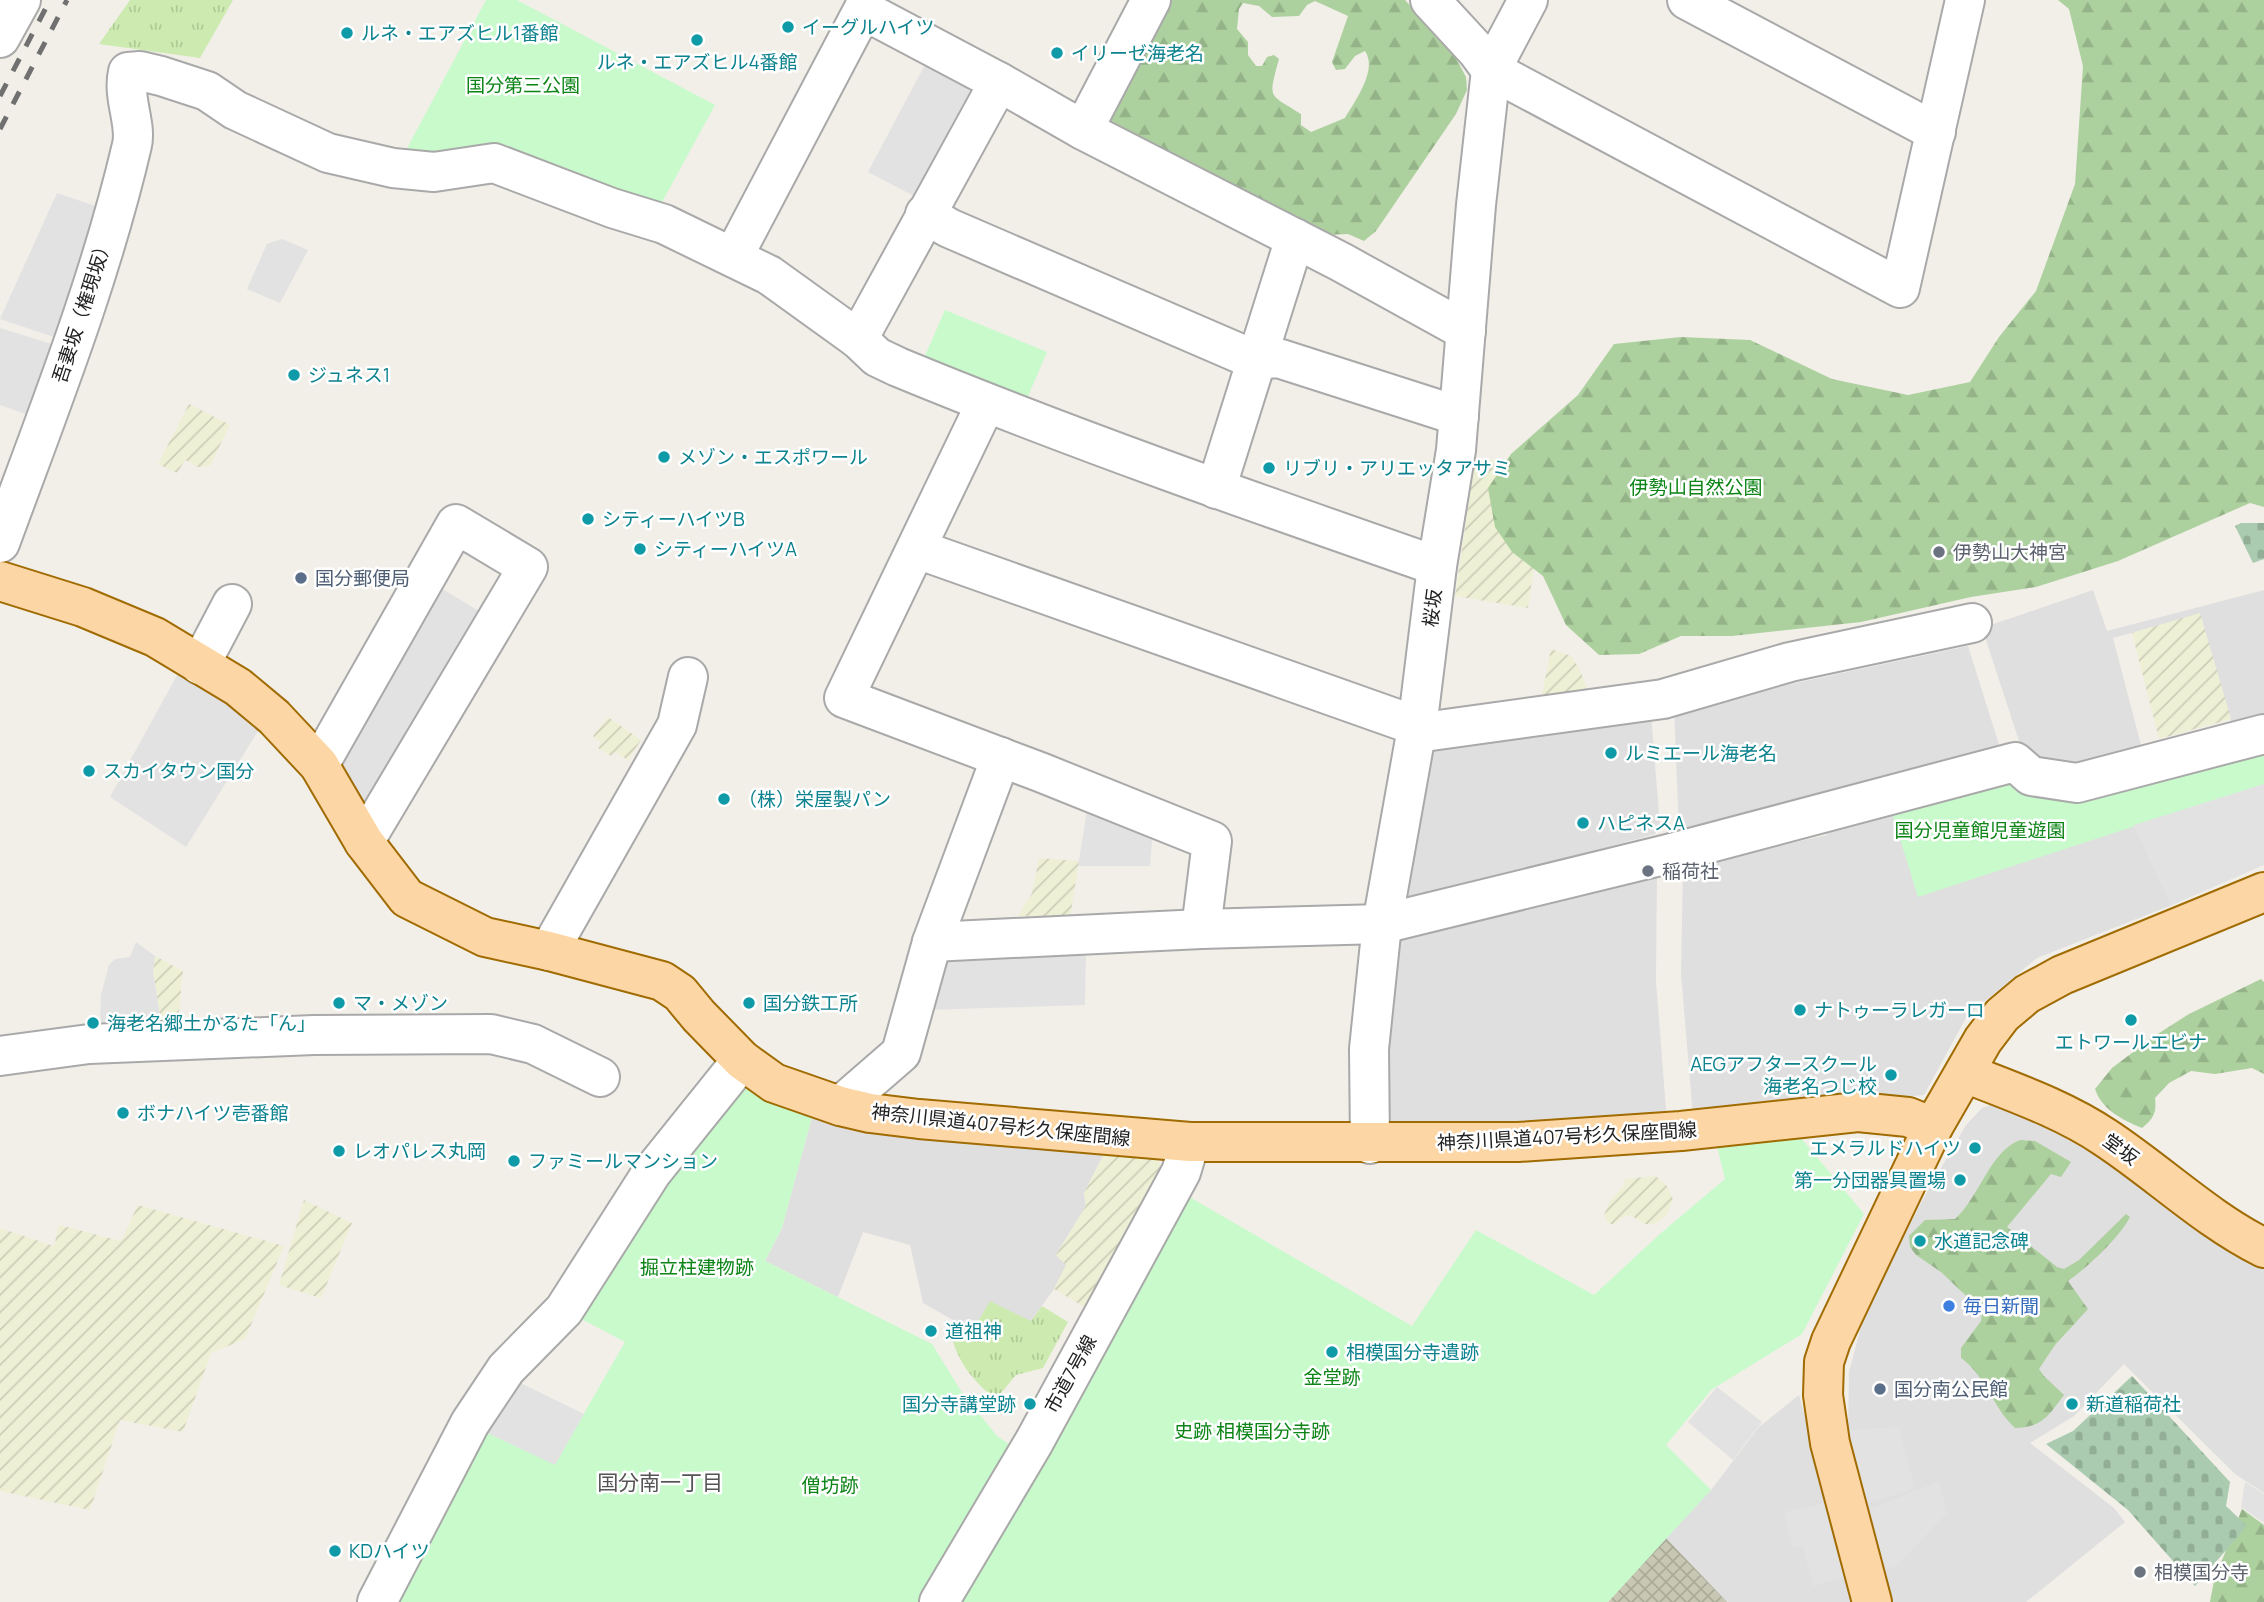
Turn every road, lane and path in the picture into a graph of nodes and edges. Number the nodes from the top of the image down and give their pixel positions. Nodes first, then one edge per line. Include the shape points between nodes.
1 (21, 0) edge
2 (1151, 0) edge
3 (1430, 0) edge
4 (1528, 0) edge
5 (1687, 0) edge
6 (1965, 0) edge
7 (0, 38) edge
8 (1491, 70) junction
9 (999, 82) junction
10 (1083, 130) junction
11 (1936, 132) junction
12 (925, 214) junction
13 (1295, 239) junction
14 (733, 257) junction
15 (1466, 331) junction
16 (858, 339) junction
17 (1255, 360) junction
18 (986, 403) junction
19 (1459, 416) junction
20 (1216, 489) junction
21 (0, 543) edge
22 (917, 549) junction
23 (1437, 566) junction
24 (0, 581) edge
25 (232, 604) dead end
26 (1972, 623) dead end
27 (200, 665) junction
28 (688, 677) dead end
29 (1417, 728) junction
30 (2264, 734) edge
31 (1001, 757) junction
32 (319, 765) junction
33 (364, 842) junction
34 (2264, 892) edge
35 (1382, 925) junction
36 (1201, 929) junction
37 (933, 942) junction
38 (549, 951) junction
39 (0, 1056) edge
40 (741, 1060) junction
41 (1965, 1073) junction
42 (600, 1077) dead end
43 (840, 1106) junction
44 (1933, 1127) junction
45 (1191, 1142) junction
46 (1370, 1144) junction
47 (2264, 1248) edge
48 (377, 1602) edge
49 (939, 1602) edge
50 (1872, 1602) edge

1 - 7 street
2 - 10 street
3 - 8 street
4 - 8 street
5 - 11 street
6 - 11 street
8 - 11 street via 1900,288
8 - 15 street, 桜坂
9 - 10 street
9 - 12 street
9 - 14 street via 863,10
10 - 13 street
12 - 16 street
12 - 17 street
13 - 15 street
13 - 17 street
14 - 16 street via 769,275
14 - 21 street, 吾妻坂（権現坂） via 664,225 494,163 434,172 353,159 316,148 235,110 207,91 161,76 128,72 125,85 133,141 89,297
15 - 19 street, 桜坂
16 - 18 street via 877,357
17 - 19 street via 1278,358
17 - 20 street
18 - 20 street
18 - 22 street
19 - 23 street, 桜坂
20 - 23 street
22 - 29 street
22 - 31 street via 844,698
23 - 29 street, 桜坂
24 - 27 main road, 神奈川県道407号杉久保座間線 via 83,607 155,638
25 - 27 street
26 - 29 street via 1790,662 1663,699 1431,731
27 - 32 main road, 神奈川県道407号杉久保座間線 via 238,687 274,717
28 - 38 street via 677,725
29 - 35 street, 桜坂
30 - 35 street via 2077,783 2031,776 2015,762
31 - 36 street via 1212,841
31 - 37 street
32 - 33 main road, 神奈川県道407号杉久保座間線
32 - 33 street via 456,524 528,567
33 - 38 main road, 神奈川県道407号杉久保座間線 via 407,898 485,937
34 - 41 main road via 2026,994 2002,1015
35 - 36 street
35 - 46 street, 桜坂 via 1369,1049
36 - 37 street
37 - 43 street via 901,1053
38 - 40 main road, 神奈川県道407号杉久保座間線 via 662,981 680,993
39 - 42 street via 89,1044 491,1034 533,1044
40 - 43 main road, 神奈川県道407号杉久保座間線 via 774,1083
40 - 48 street via 652,1172 564,1310 506,1369 470,1423
41 - 44 main road
41 - 47 main road, 堂坂 via 2076,1119 2225,1226
43 - 45 main road, 神奈川県道407号杉久保座間線 via 919,1119
44 - 46 main road, 神奈川県道407号杉久保座間線 via 1908,1117 1858,1112 1545,1140
44 - 50 main road via 1824,1362 1830,1443
45 - 46 main road, 神奈川県道407号杉久保座間線
45 - 49 street, 市道7号線 via 1181,1172 1034,1442

